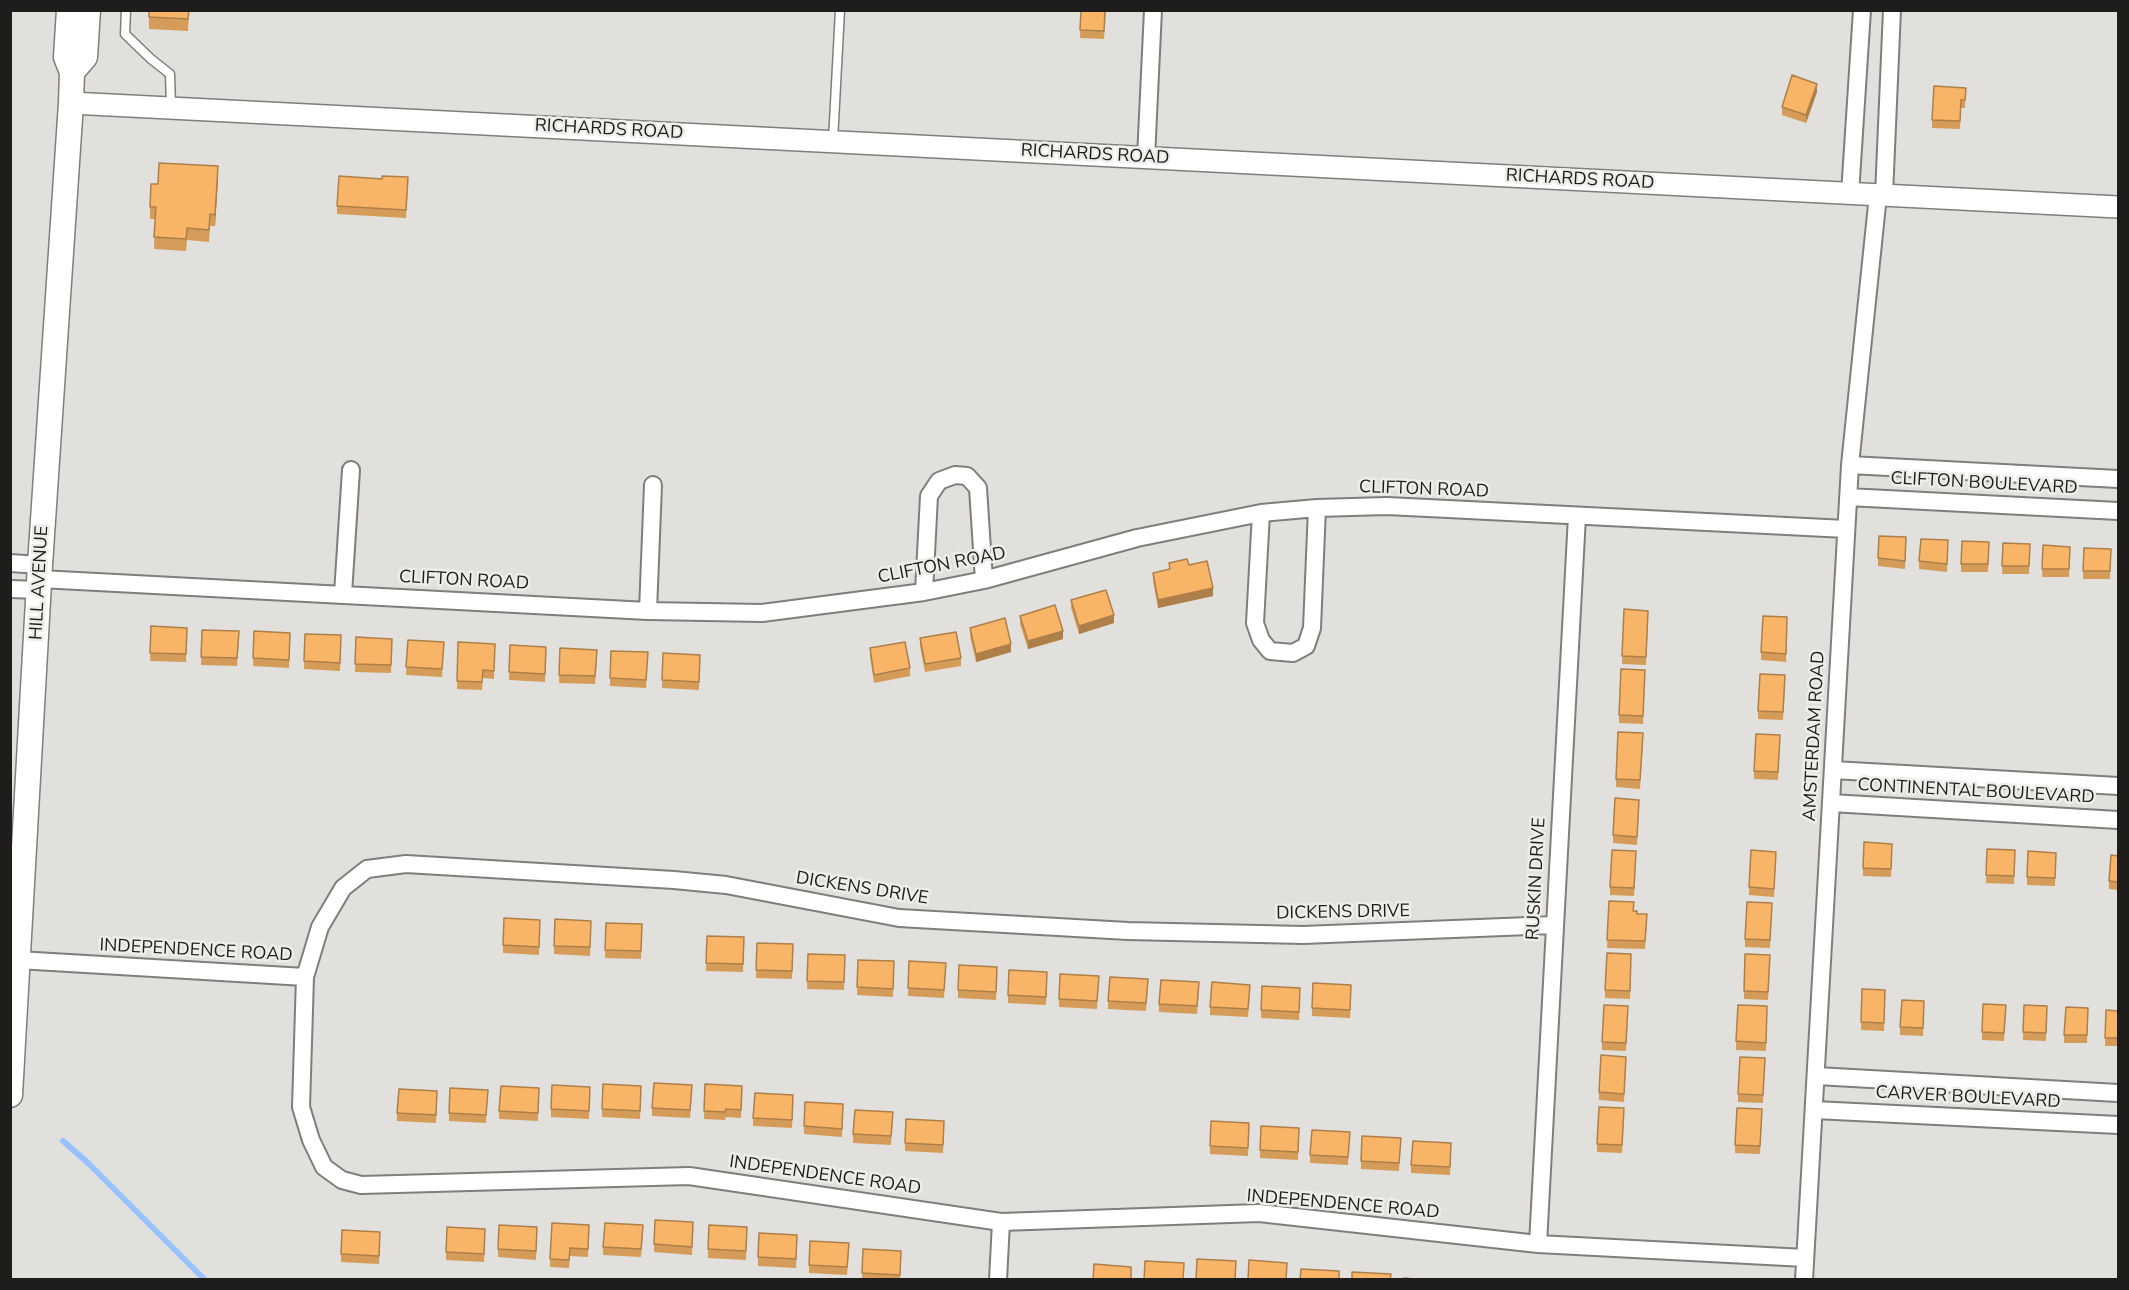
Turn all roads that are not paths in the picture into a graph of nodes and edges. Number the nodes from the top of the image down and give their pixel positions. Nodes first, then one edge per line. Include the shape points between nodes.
1 (69, 10) edge
2 (88, 10) edge
3 (126, 10) edge
4 (840, 10) edge
5 (1153, 10) edge
6 (1862, 10) edge
7 (1892, 10) edge
8 (72, 72) junction
9 (71, 103) junction
10 (171, 108) junction
11 (833, 142) junction
12 (1146, 158) junction
13 (1851, 194) junction
14 (1881, 195) junction
15 (2118, 207) edge
16 (1850, 465) junction
17 (351, 470) dead end
18 (2118, 479) edge
19 (653, 485) dead end
20 (1848, 496) junction
21 (1317, 508) junction
22 (2118, 511) edge
23 (1261, 513) junction
24 (1577, 516) junction
25 (1846, 529) junction
26 (10, 563) edge
27 (40, 578) junction
28 (984, 580) junction
29 (10, 589) edge
30 (924, 592) junction
31 (343, 594) junction
32 (648, 611) junction
33 (1833, 770) junction
34 (2118, 786) edge
35 (1831, 803) junction
36 (2118, 820) edge
37 (1554, 925) junction
38 (18, 960) junction
39 (305, 977) junction
40 (1817, 1076) junction
41 (2118, 1093) edge
42 (10, 1095) edge
43 (1815, 1110) junction
44 (2118, 1125) edge
45 (1001, 1222) junction
46 (1538, 1244) junction
47 (1805, 1258) junction
48 (998, 1280) edge
49 (1804, 1280) edge

1 - 8 main road, HILL AVENUE via 66,57
2 - 8 main road, HILL AVENUE via 85,57
3 - 10 lane via 125,34 170,74
4 - 11 lane
5 - 12 street
6 - 13 street
7 - 14 street, AMSTERDAM ROAD
8 - 9 main road, HILL AVENUE
9 - 10 street, RICHARDS ROAD
9 - 27 main road, HILL AVENUE
10 - 11 street, RICHARDS ROAD
11 - 12 street, RICHARDS ROAD
12 - 13 street, RICHARDS ROAD
13 - 14 street, RICHARDS ROAD
14 - 15 street, RICHARDS ROAD
14 - 16 street, AMSTERDAM ROAD
16 - 18 street, CLIFTON BOULEVARD
16 - 20 street, AMSTERDAM ROAD
17 - 31 street
19 - 32 street
20 - 22 street, CLIFTON BOULEVARD
20 - 25 street, AMSTERDAM ROAD
21 - 23 street, CLIFTON ROAD
21 - 23 street via 1312,628 1306,646 1293,652 1270,651 1260,640 1255,623
21 - 24 street, CLIFTON ROAD via 1387,506
23 - 28 street, CLIFTON ROAD via 1137,538
24 - 25 street, CLIFTON ROAD
24 - 37 street, RUSKIN DRIVE
25 - 33 street, AMSTERDAM ROAD
26 - 27 street
27 - 29 street
27 - 31 street, CLIFTON ROAD
27 - 38 main road, HILL AVENUE
28 - 30 street, CLIFTON ROAD
28 - 30 street via 978,488 967,476 955,475 939,481 929,496
30 - 32 street, CLIFTON ROAD via 762,613
31 - 32 street, CLIFTON ROAD
33 - 34 street, CONTINENTAL BOULEVARD
33 - 35 street, AMSTERDAM ROAD
35 - 36 street, CONTINENTAL BOULEVARD
35 - 40 street, AMSTERDAM ROAD
37 - 39 street, DICKENS DRIVE via 1303,935 1117,931 899,918 726,885 674,880 406,864 367,869 343,888 320,927
37 - 46 street, RUSKIN DRIVE
38 - 39 street, INDEPENDENCE ROAD
38 - 42 main road, HILL AVENUE
39 - 45 street, INDEPENDENCE ROAD via 301,1107 324,1167 342,1180 362,1185 689,1176
40 - 41 street, CARVER BOULEVARD
40 - 43 street, AMSTERDAM ROAD
43 - 44 street, CARVER BOULEVARD
43 - 47 street, AMSTERDAM ROAD
45 - 46 street, INDEPENDENCE ROAD via 1259,1213
45 - 48 street
46 - 47 street, INDEPENDENCE ROAD
47 - 49 street, AMSTERDAM ROAD

